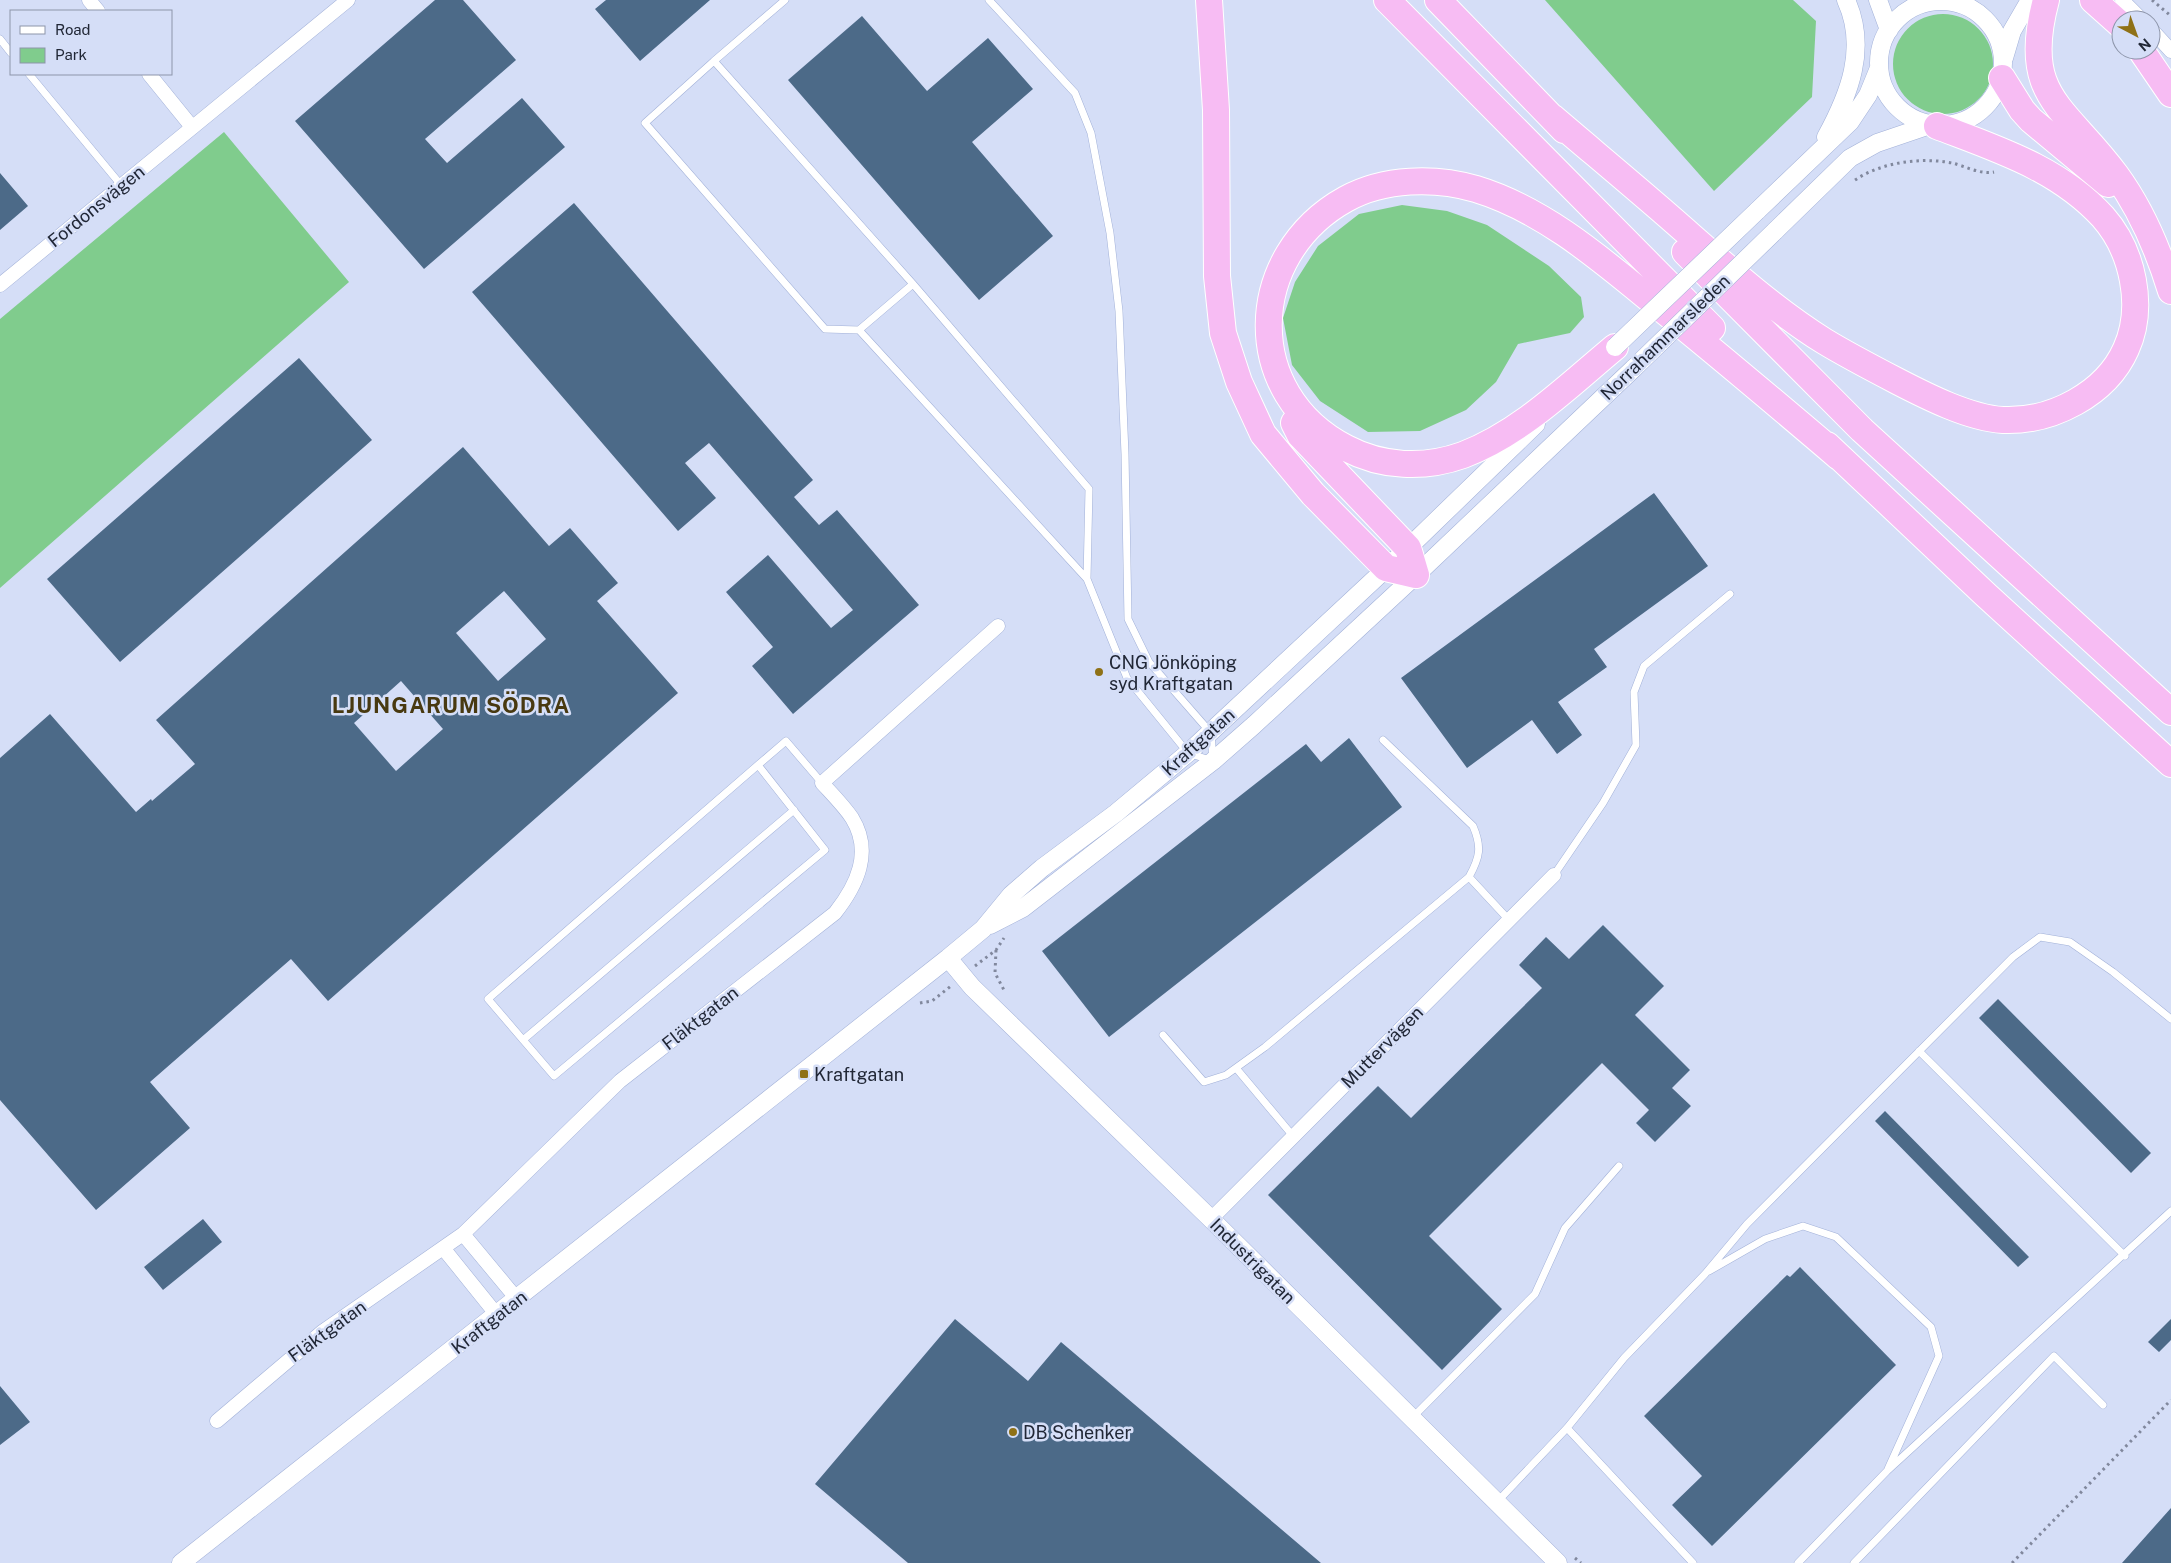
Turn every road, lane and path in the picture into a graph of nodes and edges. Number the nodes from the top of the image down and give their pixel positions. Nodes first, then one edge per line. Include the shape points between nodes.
1 (89, 0) edge
2 (348, 0) edge
3 (785, 0) edge
4 (990, 0) edge
5 (1209, 0) edge
6 (1387, 0) edge
7 (1438, 0) edge
8 (1846, 0) edge
9 (1878, 0) edge
10 (2030, 0) edge
11 (2046, 0) edge
12 (2093, 0) edge
13 (2122, 0) edge
14 (2152, 0) edge
15 (1936, 1) edge
16 (1963, 1) edge
17 (97, 10) edge
18 (2132, 10) edge
19 (2111, 16) edge
20 (2171, 16) edge
21 (1889, 30) junction
22 (0, 39) edge
23 (2161, 40) edge
24 (2171, 51) edge
25 (10, 52) edge
26 (2148, 60) edge
27 (714, 61) junction
28 (1879, 68) junction
29 (2003, 68) junction
30 (30, 75) edge
31 (150, 75) edge
32 (2171, 94) edge
33 (1552, 117) junction
34 (1933, 125) junction
35 (192, 127) junction
36 (1820, 148) junction
37 (121, 185) junction
38 (2135, 208) junction
39 (913, 284) junction
40 (0, 285) edge
41 (2171, 291) edge
42 (859, 330) junction
43 (1615, 347) junction
44 (1276, 375) junction
45 (1839, 457) junction
46 (1408, 548) junction
47 (1386, 568) junction
48 (1416, 575) junction
49 (1086, 579) junction
50 (1730, 594) dead end
51 (998, 626) dead end
52 (2171, 712) edge
53 (1211, 732) junction
54 (1383, 740) dead end
55 (1188, 753) junction
56 (1213, 761) junction
57 (2171, 764) edge
58 (758, 765) junction
59 (822, 783) junction
60 (794, 810) junction
61 (1554, 875) joint
62 (1469, 877) junction
63 (1508, 920) junction
64 (983, 929) junction
65 (948, 958) junction
66 (2171, 1019) edge
67 (1163, 1035) dead end
68 (524, 1040) junction
69 (1919, 1051) junction
70 (1236, 1068) junction
71 (1293, 1136) junction
72 (1619, 1166) dead end
73 (2171, 1211) edge
74 (1211, 1219) junction
75 (463, 1234) junction
76 (443, 1248) junction
77 (2125, 1256) junction
78 (1705, 1274) junction
79 (517, 1299) junction
80 (498, 1315) junction
81 (2171, 1400) edge
82 (2103, 1405) dead end
83 (1411, 1420) junction
84 (217, 1421) dead end
85 (1567, 1428) junction
86 (1887, 1471) junction
87 (1496, 1502) junction
88 (181, 1563) edge
89 (1558, 1563) edge
90 (1693, 1563) edge
91 (1798, 1563) edge
92 (1854, 1563) edge
93 (2012, 1563) edge

1 - 17 street
2 - 35 street, Fordonsvägen
3 - 27 lane
4 - 53 lane via 1075,92 1091,133 1110,233 1119,311 1128,619 1149,662
5 - 47 highway via 1216,110 1217,276 1223,333 1239,382 1262,434 1313,494
6 - 45 highway
7 - 33 highway
8 - 36 street via 1855,28 1854,72 1846,98
9 - 21 street
10 - 29 street via 2012,31
11 - 38 highway via 2038,44 2038,66 2044,84 2063,113 2117,176
12 - 19 highway
13 - 18 street
14 - 20 path
15 - 16 street
15 - 21 street via 1918,6
16 - 29 street via 1989,23 1999,40
21 - 28 street via 1881,48
22 - 25 lane
23 - 24 street
26 - 32 highway
27 - 39 lane
27 - 42 lane via 645,123 825,328
28 - 34 street via 1884,88 1895,105 1911,118
28 - 36 street, Norrahammarsleden via 1868,95 1850,122
29 - 34 street via 1995,94 1985,108 1954,124
29 - 38 highway via 2022,110 2031,120
30 - 37 lane
31 - 35 street
33 - 34 highway via 1762,296 1823,340 1916,391 1965,411 2002,420 2037,417 2066,408 2110,374 2126,348 2135,299 2131,270 2122,246 2105,220 2063,182 2008,153
33 - 52 highway via 1862,430
34 - 48 street, Norrahammarsleden, bridge via 1877,143 1850,158
35 - 37 street, Fordonsvägen
36 - 43 street, Norrahammarsleden, bridge
37 - 40 street, Fordonsvägen
38 - 41 highway via 2162,263
39 - 42 lane
39 - 49 lane via 1089,489
42 - 49 lane
43 - 44 highway via 1509,432 1463,455 1429,464 1395,465 1363,457 1341,446 1314,428 1294,407
43 - 46 street, Norrahammarsleden
44 - 45 highway via 1270,350 1268,313 1279,273 1298,240 1346,199 1384,185 1430,181 1475,189 1524,208 1580,243 1710,347
44 - 46 highway via 1284,405 1300,435
45 - 57 highway
46 - 47 street, Kraftgatan
46 - 48 highway
47 - 48 highway
47 - 53 street, Kraftgatan
48 - 56 street, Kraftgatan
49 - 55 lane via 1127,678
50 - 61 lane via 1644,666 1634,692 1636,745 1603,803
51 - 59 street
53 - 55 street, Kraftgatan
53 - 56 lane
54 - 62 lane via 1473,826 1480,842 1476,865
55 - 56 lane
55 - 64 street, Kraftgatan via 1116,813 1042,868
56 - 64 street, Kraftgatan via 1023,908
58 - 59 lane via 786,741
58 - 60 lane
58 - 68 lane via 488,999
59 - 75 street, Fläktgatan via 852,819 862,843 862,861 856,883 840,906 818,927 620,1081
60 - 68 lane
60 - 68 lane via 825,850 554,1076
61 - 63 street, Muttervägen
62 - 63 lane
62 - 70 lane via 1266,1047
63 - 71 street, Muttervägen
64 - 65 street, Kraftgatan
65 - 74 street, Industrigatan via 972,987
65 - 79 street, Kraftgatan
66 - 69 lane via 2070,942 2040,937 2013,956
67 - 70 lane via 1204,1082
69 - 77 lane
69 - 78 lane via 1747,1224
70 - 71 lane
71 - 74 street, Muttervägen
72 - 83 lane via 1565,1228 1535,1294
73 - 77 lane
74 - 83 street, Industrigatan
75 - 76 street, Fläktgatan
75 - 79 street
76 - 80 street
76 - 84 street, Fläktgatan via 322,1332
77 - 86 lane
78 - 85 lane via 1624,1358
78 - 86 lane via 1765,1239 1803,1226 1836,1236 1931,1328 1939,1356
79 - 80 street, Kraftgatan
80 - 88 street, Kraftgatan
81 - 93 path
82 - 92 lane via 2054,1356
83 - 87 street, Industrigatan
85 - 87 lane
85 - 90 lane
86 - 91 lane
87 - 89 street, Industrigatan

